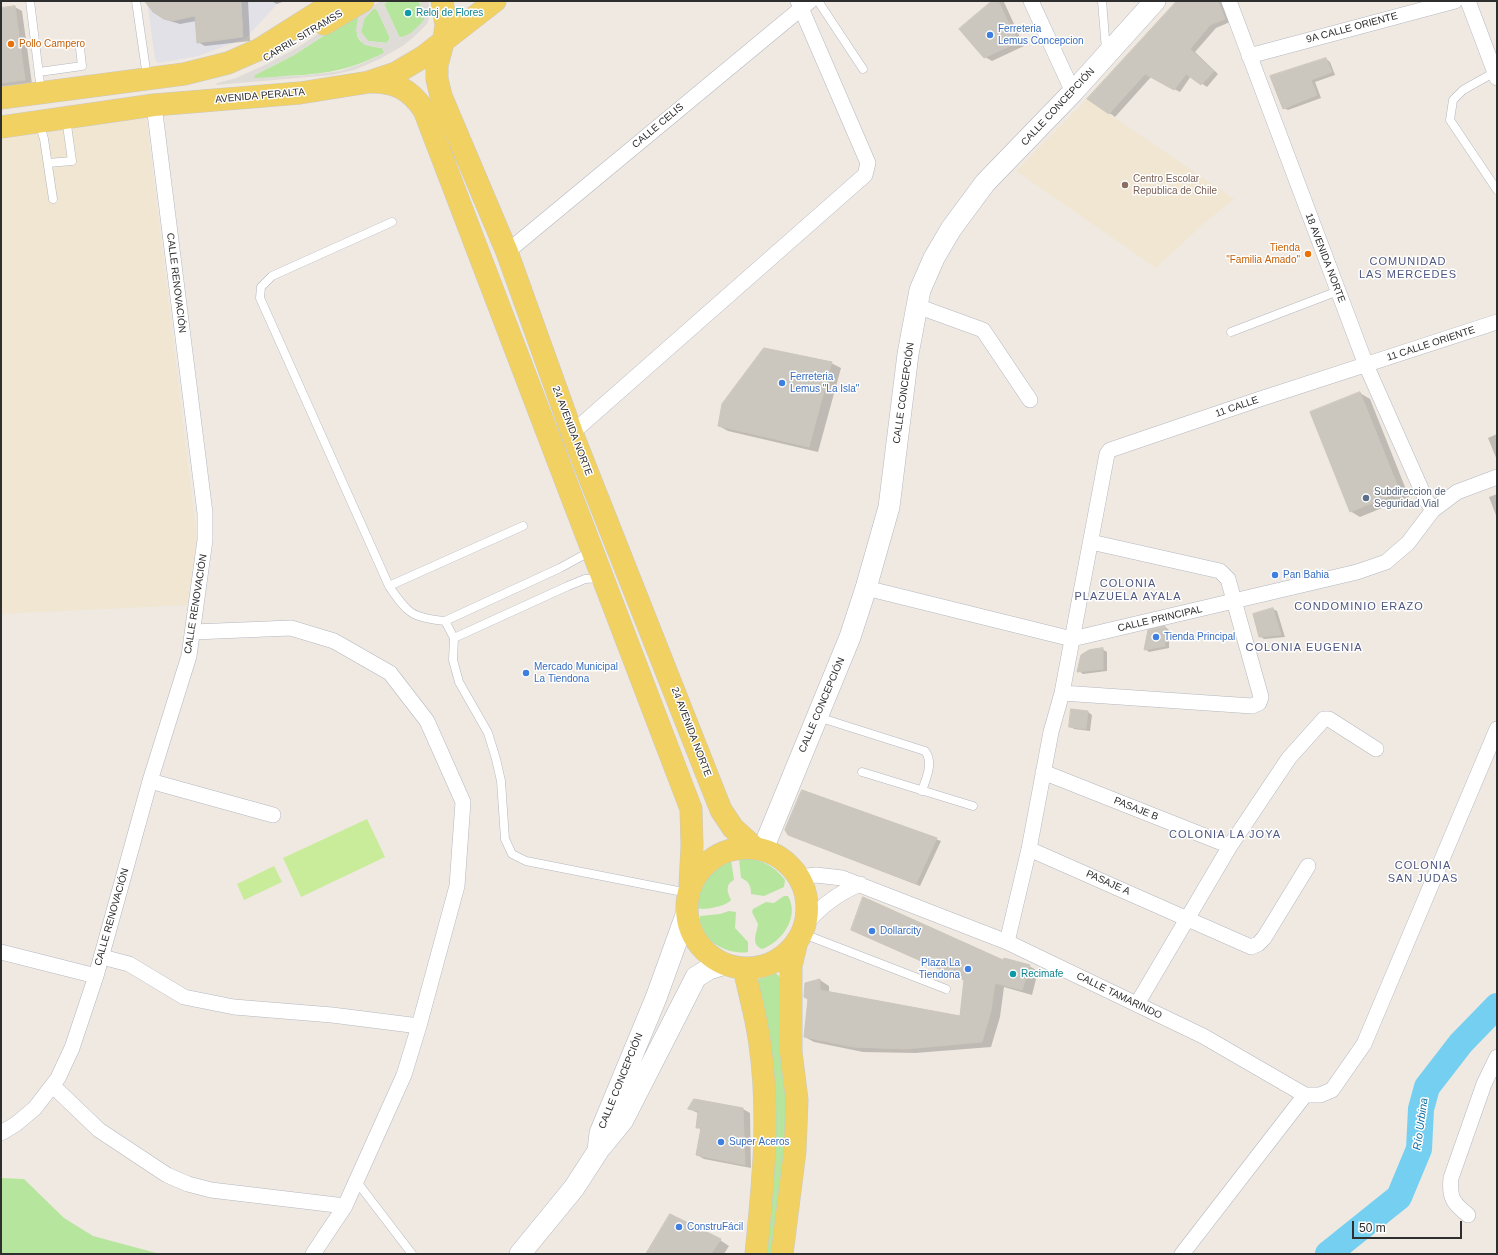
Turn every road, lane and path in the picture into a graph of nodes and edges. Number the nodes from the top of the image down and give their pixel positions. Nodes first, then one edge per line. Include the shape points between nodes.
1 (30, 1) edge
2 (136, 1) edge
3 (336, 1) edge
4 (362, 1) edge
5 (442, 1) edge
6 (476, 1) edge
7 (495, 1) edge
8 (818, 1) edge
9 (1031, 1) edge
10 (1102, 1) edge
11 (1156, 1) edge
12 (1229, 1) edge
13 (1455, 1) edge
14 (1468, 1) edge
15 (803, 3) edge
16 (445, 32) junction
17 (80, 48) dead end
18 (1107, 55) junction
19 (1249, 56) junction
20 (863, 69) dead end
21 (1496, 76) edge
22 (40, 82) junction
23 (369, 82) junction
24 (1073, 92) junction
25 (151, 93) junction
26 (1, 98) edge
27 (1, 112) edge
28 (66, 118) junction
29 (39, 122) junction
30 (1, 127) edge
31 (48, 163) junction
32 (1497, 190) edge
33 (53, 200) dead end
34 (392, 222) dead end
35 (507, 252) junction
36 (1338, 290) junction
37 (917, 306) junction
38 (1497, 322) edge
39 (1231, 332) dead end
40 (1366, 365) junction
41 (1030, 400) dead end
42 (572, 433) junction
43 (1497, 477) edge
44 (1433, 510) junction
45 (523, 526) dead end
46 (1091, 542) junction
47 (592, 551) junction
48 (603, 578) junction
49 (389, 586) junction
50 (866, 588) junction
51 (1234, 601) junction
52 (445, 621) junction
53 (193, 632) junction
54 (454, 638) junction
55 (1072, 639) junction
56 (1062, 693) junction
57 (817, 717) junction
58 (1497, 729) edge
59 (1376, 749) dead end
60 (862, 772) dead end
61 (1042, 772) junction
62 (150, 781) junction
63 (922, 791) junction
64 (973, 806) dead end
65 (273, 815) dead end
66 (1230, 846) junction
67 (758, 848) junction
68 (1030, 849) junction
69 (1308, 866) dead end
70 (799, 877) junction
71 (860, 884) junction
72 (688, 898) junction
73 (1187, 918) junction
74 (801, 933) junction
75 (1007, 942) junction
76 (1, 952) edge
77 (102, 957) junction
78 (734, 966) junction
79 (96, 976) junction
80 (946, 989) dead end
81 (1137, 1004) junction
82 (419, 1026) junction
83 (1497, 1057) edge
84 (53, 1086) junction
85 (1305, 1095) junction
86 (1, 1133) edge
87 (598, 1151) junction
88 (357, 1182) junction
89 (346, 1206) junction
90 (1468, 1215) dead end
91 (313, 1254) edge
92 (412, 1254) edge
93 (520, 1254) edge
94 (756, 1254) edge
95 (782, 1254) edge
96 (1182, 1254) edge

1 - 22 lane
2 - 25 lane
3 - 25 main road, AVENIDA PERALTA via 270,44 243,58 184,74
4 - 25 main road, CARRIL SITRAMSS via 276,55 256,64 224,76
5 - 16 main road, 24 AVENIDA NORTE
6 - 16 main road, CARRIL SITRAMSS
7 - 16 main road, AVENIDA PERALTA
8 - 20 lane
9 - 24 street
10 - 18 lane
11 - 18 street, CALLE CONCEPCIÓN
12 - 19 street, 18 AVENIDA NORTE
13 - 19 street, 9A CALLE ORIENTE
14 - 21 street
15 - 35 street, CALLE CELIS
15 - 42 street via 868,163 865,175
16 - 23 main road, AVENIDA PERALTA via 423,57 405,68
16 - 25 main road, CARRIL SITRAMSS via 366,73 344,78
16 - 35 main road, 24 AVENIDA NORTE via 437,65 441,96
17 - 22 lane via 82,66
18 - 24 street, CALLE CONCEPCIÓN
19 - 36 street, 18 AVENIDA NORTE
21 - 32 lane via 1463,90 1453,100 1450,120
22 - 25 main road, AVENIDA PERALTA
22 - 26 main road, AVENIDA PERALTA
23 - 25 main road, AVENIDA PERALTA via 300,93
23 - 47 main road via 394,84 407,90 424,110
24 - 37 street, CALLE CONCEPCIÓN via 985,183 951,229 934,258 920,290
25 - 27 main road, CARRIL SITRAMSS
25 - 28 main road, AVENIDA PERALTA
25 - 53 street, CALLE RENOVACIÓN via 205,513 206,540
28 - 29 main road, AVENIDA PERALTA
28 - 31 lane via 72,161
29 - 30 main road, AVENIDA PERALTA
29 - 31 lane
31 - 33 lane
34 - 49 lane via 272,276 261,287 260,298
35 - 42 main road, 24 AVENIDA NORTE
36 - 39 lane
36 - 40 street, 18 AVENIDA NORTE
37 - 41 street via 983,330
37 - 50 street, CALLE CONCEPCIÓN via 908,354 889,507
38 - 40 street, 11 CALLE ORIENTE
40 - 44 street, 18 AVENIDA NORTE via 1426,500
40 - 46 street, 11 CALLE via 1110,450 1107,454
42 - 67 main road, 24 AVENIDA NORTE via 721,810 733,828
43 - 44 street, CALLE PRINCIPAL via 1457,492
44 - 51 street, CALLE PRINCIPAL via 1408,543 1386,562 1357,572
45 - 49 lane
46 - 51 street via 1220,571 1228,579
46 - 55 street
47 - 48 main road
47 - 52 lane
48 - 54 lane via 585,579
48 - 72 main road via 691,809 692,846
49 - 52 lane via 404,607 423,619
50 - 55 street, CALLE PRINCIPAL
50 - 57 street, CALLE CONCEPCIÓN via 850,637
51 - 55 street, CALLE PRINCIPAL
51 - 56 street via 1261,697 1259,703 1252,706
52 - 54 lane
53 - 62 street, CALLE RENOVACIÓN via 189,656
53 - 82 street via 291,628 334,641 390,673 427,721 463,802 456,886
54 - 72 lane via 454,660 459,682 488,733 496,759 501,781 505,839 512,854 526,861
55 - 56 street
56 - 61 street
57 - 63 lane via 925,751 930,767
57 - 67 street, CALLE CONCEPCIÓN
58 - 85 street via 1364,1044 1332,1090
59 - 66 street via 1329,719 1324,719 1289,758
60 - 63 lane
61 - 66 street, PASAJE B
61 - 68 street
62 - 65 street
62 - 77 street, CALLE RENOVACIÓN
63 - 64 lane
66 - 73 street
67 - 70 main road via 781,858
67 - 72 main road via 730,850 713,857 700,869
68 - 73 street, PASAJE A
68 - 75 street
69 - 73 street, PASAJE A via 1264,938 1252,947
70 - 71 street, CALLE TAMARINDO via 816,875 842,878
70 - 74 main road via 807,900
71 - 74 street via 818,908
71 - 75 street, CALLE TAMARINDO
72 - 78 main road via 688,925 697,942 709,955
72 - 87 street, CALLE CONCEPCIÓN via 656,998 600,1133
73 - 81 street
74 - 78 main road via 790,950 774,962 761,966
74 - 80 lane
74 - 95 main road via 791,966 791,1052 797,1100 795,1151
75 - 81 street, CALLE TAMARINDO
76 - 79 street
77 - 79 street, CALLE RENOVACIÓN
77 - 82 street via 129,964 184,997 234,1008 332,1015
78 - 87 street via 709,968 696,977 623,1120
78 - 94 main road via 760,1045 764,1096 765,1138
79 - 84 street, CALLE RENOVACIÓN via 69,1056
81 - 85 street, CALLE TAMARINDO via 1203,1036
82 - 88 street via 404,1075
83 - 90 street via 1484,1084 1451,1178 1450,1190 1454,1204
84 - 86 street, CALLE RENOVACIÓN via 23,1118
84 - 89 street via 99,1130 167,1175 188,1184 211,1190
85 - 96 street
87 - 93 street, CALLE CONCEPCIÓN via 574,1188
88 - 89 street
88 - 92 lane
89 - 91 street

